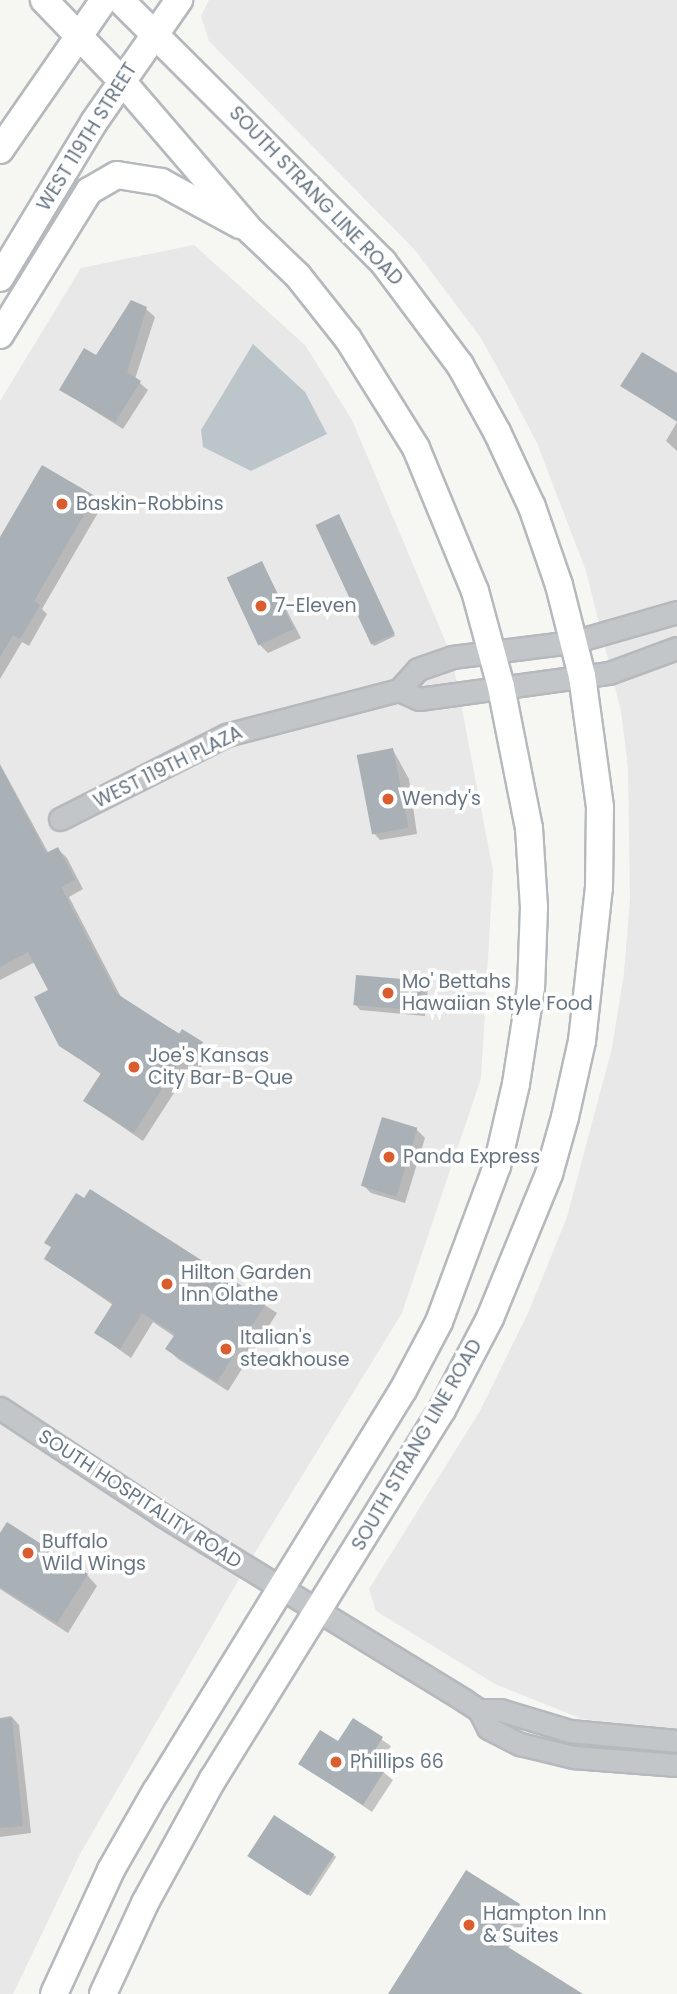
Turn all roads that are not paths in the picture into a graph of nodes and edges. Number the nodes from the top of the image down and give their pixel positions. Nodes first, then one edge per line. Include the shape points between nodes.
1 (44, 0) edge
2 (104, 0) edge
3 (120, 0) edge
4 (179, 0) edge
5 (154, 31) junction
6 (81, 38) junction
7 (121, 80) junction
8 (0, 150) edge
9 (251, 231) junction
10 (0, 278) edge
11 (0, 335) edge
12 (677, 612) edge
13 (573, 642) junction
14 (677, 648) edge
15 (492, 652) junction
16 (582, 676) junction
17 (502, 687) junction
18 (399, 690) junction
19 (61, 819) dead end
20 (0, 1408) edge
21 (281, 1589) junction
22 (318, 1612) junction
23 (479, 1710) junction
24 (677, 1741) edge
25 (677, 1765) edge
26 (54, 1994) edge
27 (103, 1994) edge

1 - 6 main road, SOUTH STRANG LINE ROAD
2 - 6 main road
3 - 5 main road, SOUTH STRANG LINE ROAD
4 - 5 main road, WEST 119TH STREET
5 - 7 main road, WEST 119TH STREET
5 - 13 main road, SOUTH STRANG LINE ROAD via 334,209 419,304 466,376 532,507
6 - 7 main road, SOUTH STRANG LINE ROAD
6 - 8 main road via 39,88
7 - 9 main road, SOUTH STRANG LINE ROAD
7 - 10 main road, WEST 119TH STREET
9 - 11 main road via 161,182 117,175 89,191
9 - 15 main road, SOUTH STRANG LINE ROAD via 298,276 342,332 416,448 446,513
12 - 13 street, WEST 119TH PLAZA
13 - 15 street, WEST 119TH PLAZA
13 - 16 main road, SOUTH STRANG LINE ROAD
14 - 16 street, WEST 119TH PLAZA via 608,673
15 - 17 main road, SOUTH STRANG LINE ROAD
15 - 18 street, WEST 119TH PLAZA via 452,657 418,668
16 - 17 street, WEST 119TH PLAZA
16 - 22 main road, SOUTH STRANG LINE ROAD via 600,807 599,888 582,1041 558,1140 490,1318 442,1410
17 - 18 street, WEST 119TH PLAZA via 419,699
17 - 21 main road, SOUTH STRANG LINE ROAD via 529,828 534,907 531,987 500,1152 439,1322 403,1390
18 - 19 street, WEST 119TH PLAZA via 226,735
20 - 21 street, SOUTH HOSPITALITY ROAD
21 - 22 street, SOUTH HOSPITALITY ROAD
21 - 26 main road, SOUTH STRANG LINE ROAD via 111,1870
22 - 23 street, SOUTH HOSPITALITY ROAD
22 - 27 main road, SOUTH STRANG LINE ROAD via 213,1779 145,1903
23 - 24 street via 500,1710 570,1731
23 - 25 street via 488,1728 520,1744 573,1757

